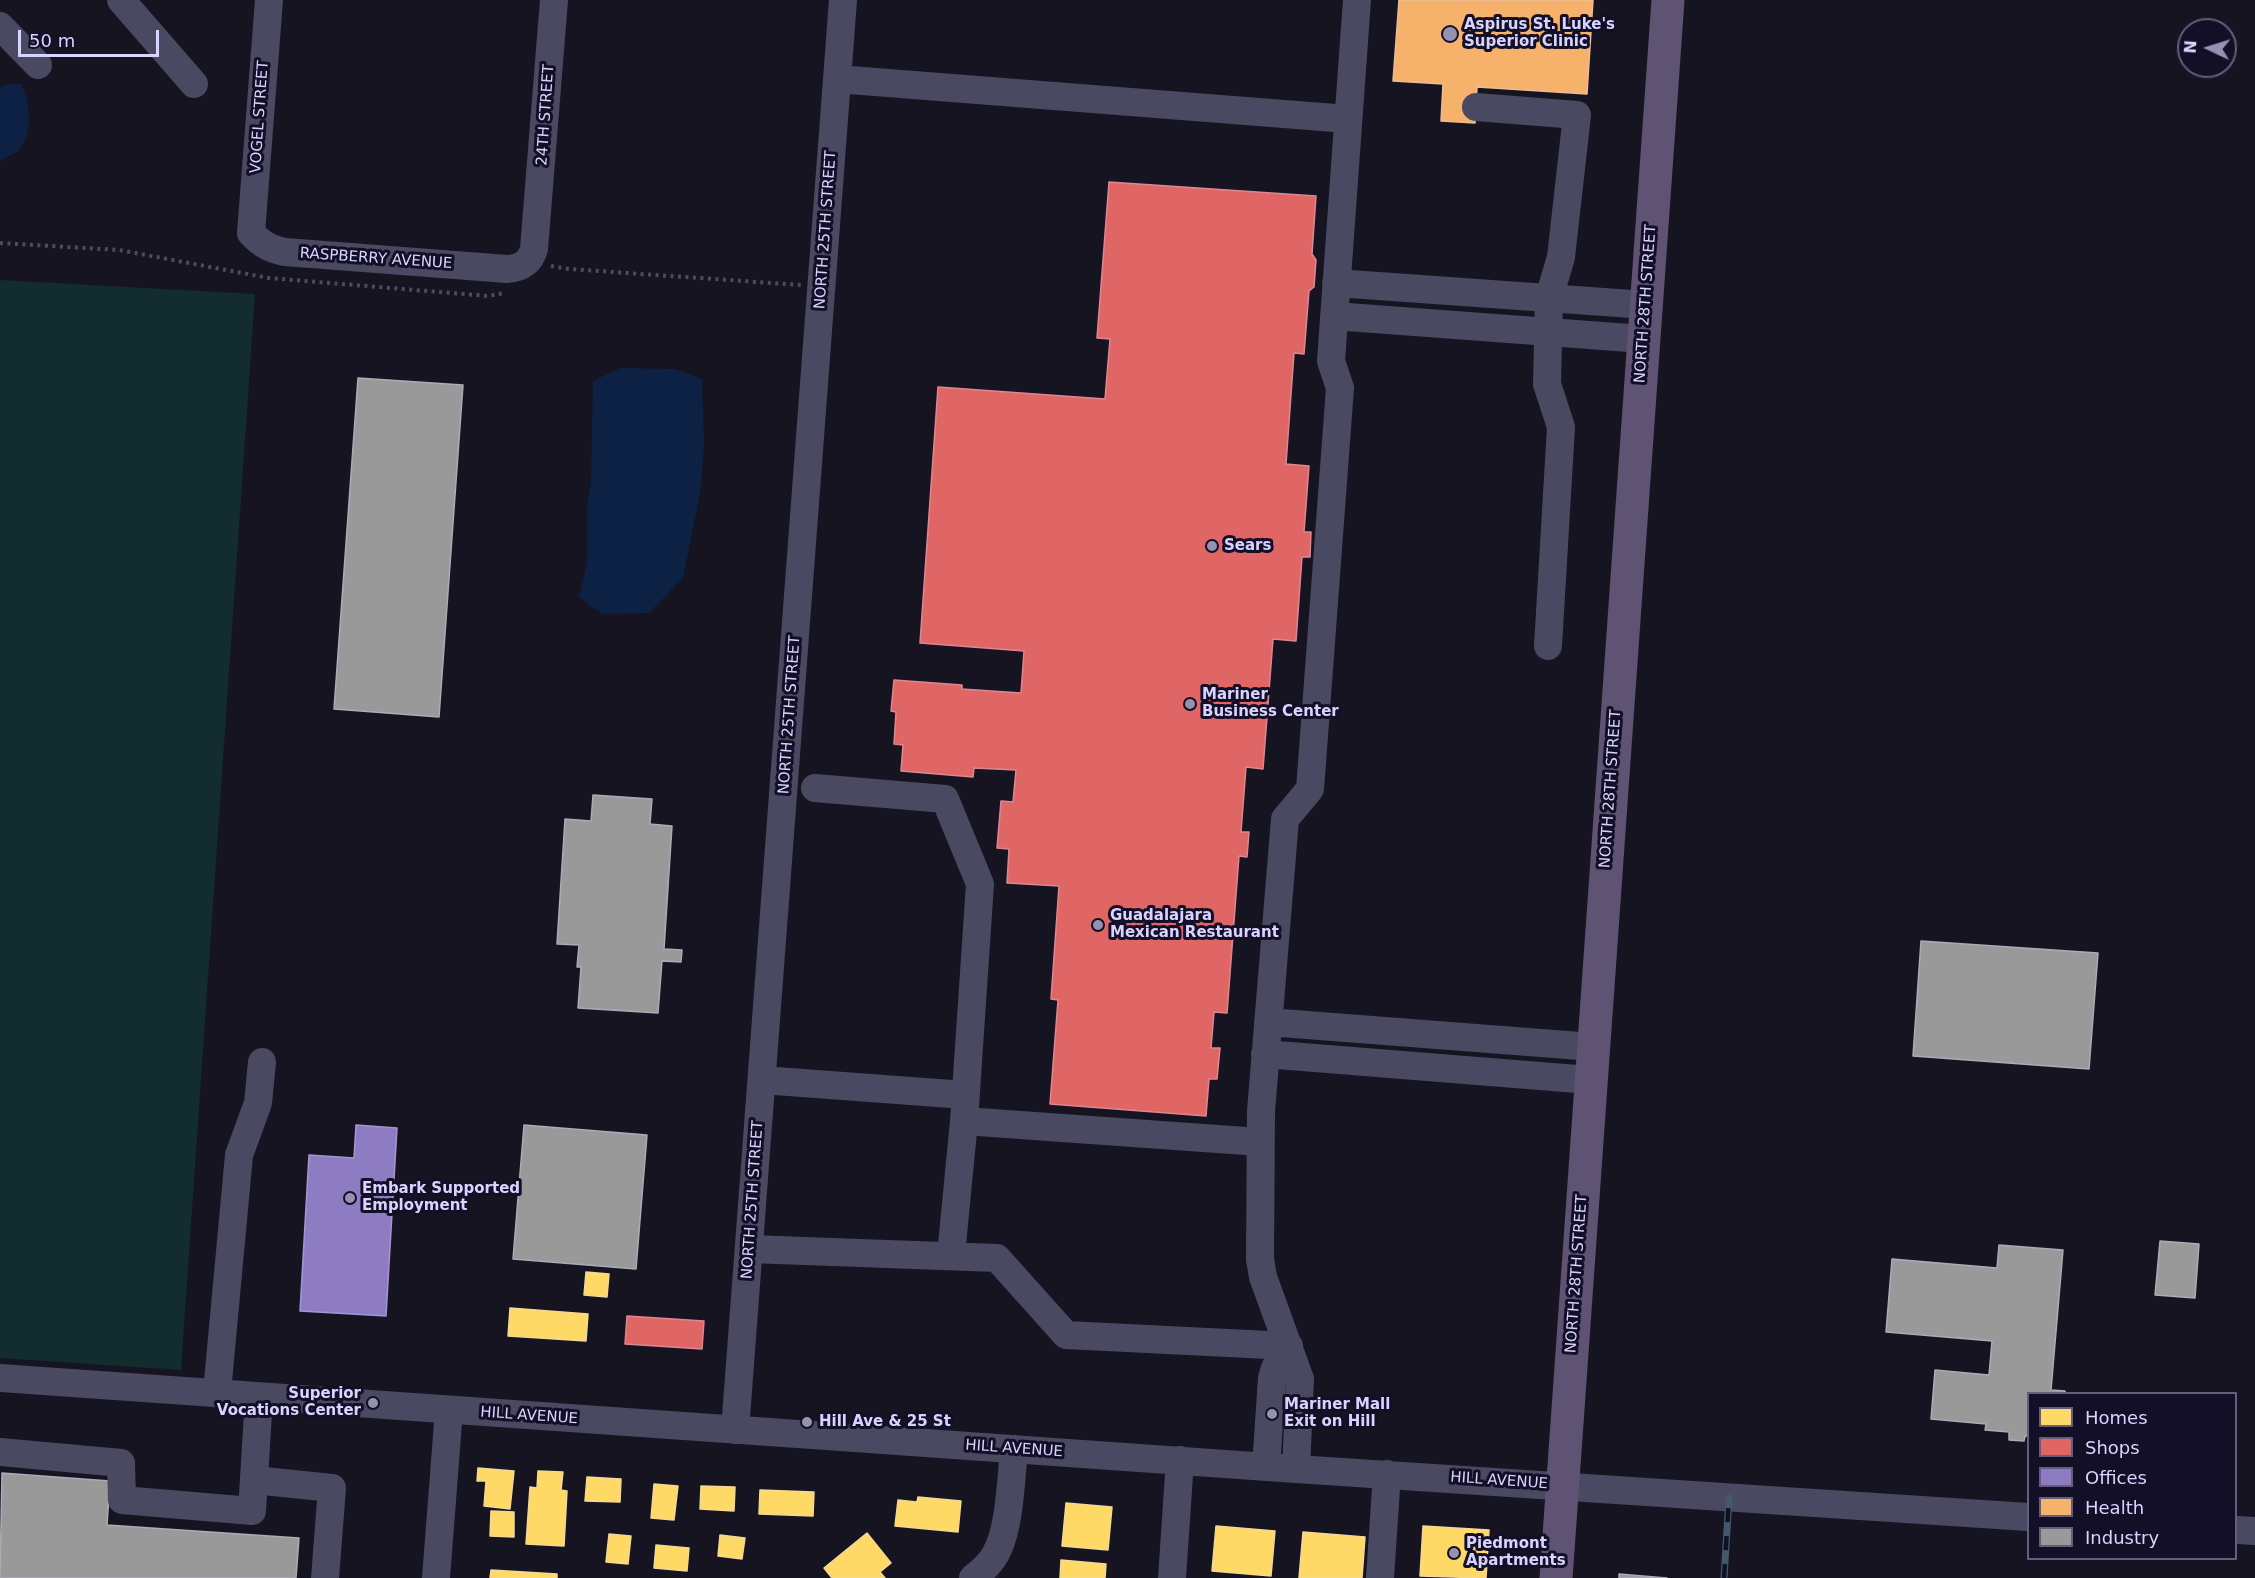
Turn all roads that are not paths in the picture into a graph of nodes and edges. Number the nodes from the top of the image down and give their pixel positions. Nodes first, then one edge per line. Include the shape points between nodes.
1 (121, 0) edge
2 (269, 0) edge
3 (554, 0) edge
4 (843, 0) edge
5 (1357, 0) edge
6 (1668, 0) edge
7 (0, 26) edge
8 (38, 65) dead end
9 (837, 79) junction
10 (194, 84) dead end
11 (1476, 107) dead end
12 (1348, 119) junction
13 (251, 233) joint
14 (509, 281) joint
15 (1336, 283) junction
16 (1549, 298) junction
17 (1646, 305) junction
18 (1334, 316) junction
19 (1548, 332) junction
20 (1643, 339) junction
21 (1548, 646) dead end
22 (815, 789) dead end
23 (1268, 1022) junction
24 (1593, 1047) junction
25 (1266, 1054) junction
26 (262, 1062) dead end
27 (762, 1080) junction
28 (1590, 1080) junction
29 (965, 1108) junction
30 (1260, 1142) junction
31 (750, 1249) junction
32 (951, 1255) junction
33 (1289, 1346) junction
34 (0, 1378) edge
35 (217, 1392) junction
36 (259, 1397) junction
37 (449, 1410) junction
38 (735, 1430) junction
39 (1014, 1449) junction
40 (0, 1452) edge
41 (1180, 1460) junction
42 (1266, 1467) junction
43 (1296, 1469) junction
44 (1387, 1474) junction
45 (254, 1480) junction
46 (1562, 1485) junction
47 (2027, 1517) edge
48 (2237, 1530) edge
49 (2255, 1531) edge
50 (326, 1578) edge
51 (436, 1578) edge
52 (973, 1578) edge
53 (1172, 1578) edge
54 (1380, 1578) edge
55 (1556, 1578) edge

1 - 10 street
2 - 13 street, VOGEL STREET
3 - 14 street, 24TH STREET via 534,249
4 - 9 street, NORTH 25TH STREET
5 - 12 street
6 - 17 main road, NORTH 28TH STREET
7 - 8 street
9 - 12 street
9 - 27 street, NORTH 25TH STREET
11 - 16 street via 1577,115 1561,257
12 - 15 street
13 - 14 street, RASPBERRY AVENUE via 271,249 285,252
15 - 16 street
15 - 18 street
16 - 17 street
16 - 19 street
17 - 20 main road, NORTH 28TH STREET
18 - 19 street
18 - 23 street via 1331,361 1340,388 1310,789 1285,819
19 - 20 street
19 - 21 street via 1547,384 1561,427
20 - 24 main road, NORTH 28TH STREET
22 - 29 street via 945,799 980,884
23 - 24 street
23 - 25 street
24 - 28 main road, NORTH 28TH STREET
25 - 28 street
25 - 30 street
26 - 35 street via 258,1103 239,1155
27 - 29 street
27 - 31 street, NORTH 25TH STREET
28 - 46 main road, NORTH 28TH STREET
29 - 30 street
29 - 32 street
30 - 33 street via 1260,1259
31 - 32 street
31 - 38 street, NORTH 25TH STREET
32 - 33 street via 997,1258 1066,1335
33 - 42 street via 1272,1378
33 - 43 street via 1301,1385
34 - 35 street, HILL AVENUE
35 - 36 street, HILL AVENUE
36 - 37 street, HILL AVENUE
36 - 45 street
37 - 38 street, HILL AVENUE
37 - 51 street
38 - 39 street, HILL AVENUE
39 - 41 street, HILL AVENUE
39 - 52 street via 1004,1534 996,1554
40 - 45 street via 121,1463 122,1500 252,1511
41 - 42 street, HILL AVENUE
41 - 53 street
42 - 43 street, HILL AVENUE
43 - 44 street, HILL AVENUE
44 - 46 street, HILL AVENUE
44 - 54 street
45 - 50 street via 332,1488
46 - 47 street, HILL AVENUE
46 - 55 main road, NORTH 28TH STREET
48 - 49 street

